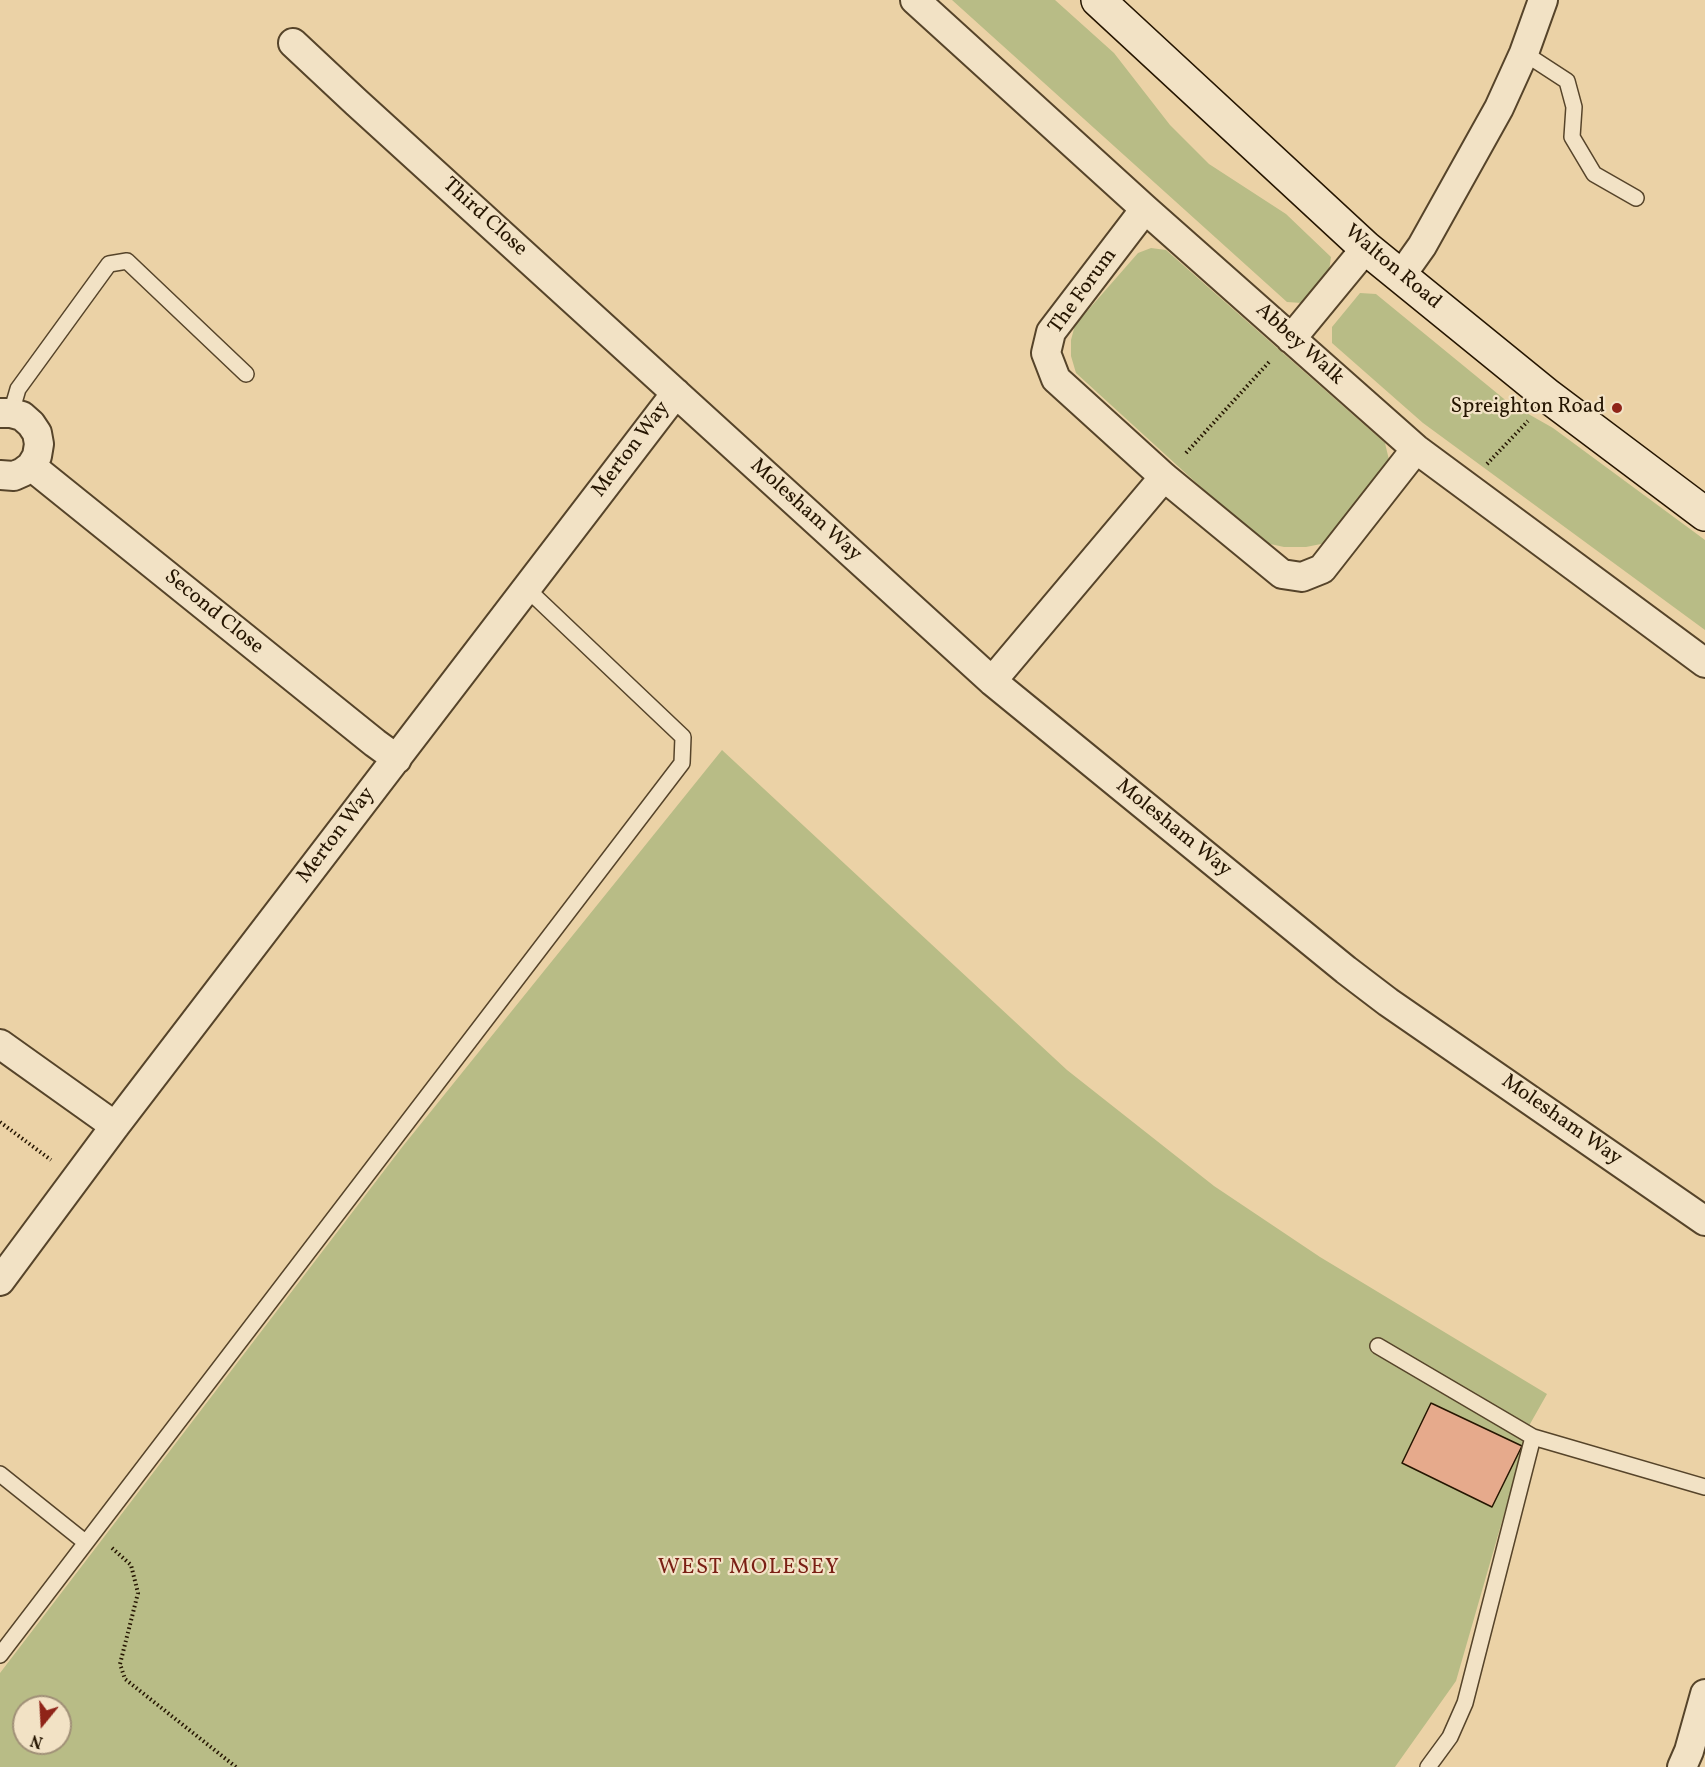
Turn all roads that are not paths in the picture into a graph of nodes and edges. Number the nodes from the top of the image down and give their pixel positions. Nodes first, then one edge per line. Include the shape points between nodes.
1 (915, 0) edge
2 (1098, 0) edge
3 (1543, 0) edge
4 (293, 43) dead end
5 (1524, 53) junction
6 (1636, 198) dead end
7 (1145, 209) junction
8 (1366, 248) junction
9 (1400, 277) junction
10 (1291, 339) junction
11 (246, 374) dead end
12 (676, 393) junction
13 (5, 413) edge
14 (1416, 449) junction
15 (31, 466) junction
16 (0, 475) edge
17 (1164, 477) junction
18 (1705, 514) edge
19 (526, 588) junction
20 (1705, 663) edge
21 (992, 681) junction
22 (397, 759) junction
23 (0, 1044) edge
24 (115, 1126) junction
25 (1705, 1221) edge
26 (0, 1281) edge
27 (1378, 1346) dead end
28 (1533, 1437) junction
29 (0, 1474) edge
30 (1705, 1487) edge
31 (89, 1537) junction
32 (0, 1655) edge
33 (1705, 1694) edge
34 (1428, 1767) edge
35 (1682, 1767) edge

1 - 7 street, Abbey Walk
2 - 8 main road, Walton Road
3 - 5 street
4 - 12 street, Third Close
5 - 6 lane via 1567,81 1574,107 1572,137 1594,174
5 - 9 street via 1422,246
7 - 10 street, Abbey Walk
7 - 17 street, The Forum via 1051,332 1046,353 1056,379
8 - 9 main road, Walton Road
8 - 10 street
9 - 18 main road, Walton Road via 1548,396
10 - 14 street, Abbey Walk
11 - 13 lane via 127,261 109,264 18,389
12 - 19 street, Merton Way
12 - 21 street, Molesham Way
13 - 15 street via 22,416 37,433 37,456
14 - 17 street, The Forum via 1322,569 1302,577 1282,574
14 - 20 street, Abbey Walk
15 - 16 street via 14,476
15 - 22 street, Second Close
17 - 21 street
19 - 22 street, Merton Way
19 - 31 lane via 683,737 682,763
21 - 25 street, Molesham Way via 1388,1002
22 - 24 street, Merton Way
23 - 24 street
24 - 26 street, Merton Way
27 - 28 lane
28 - 30 lane
28 - 34 lane via 1466,1703 1450,1737
29 - 31 lane
31 - 32 lane
33 - 35 street

